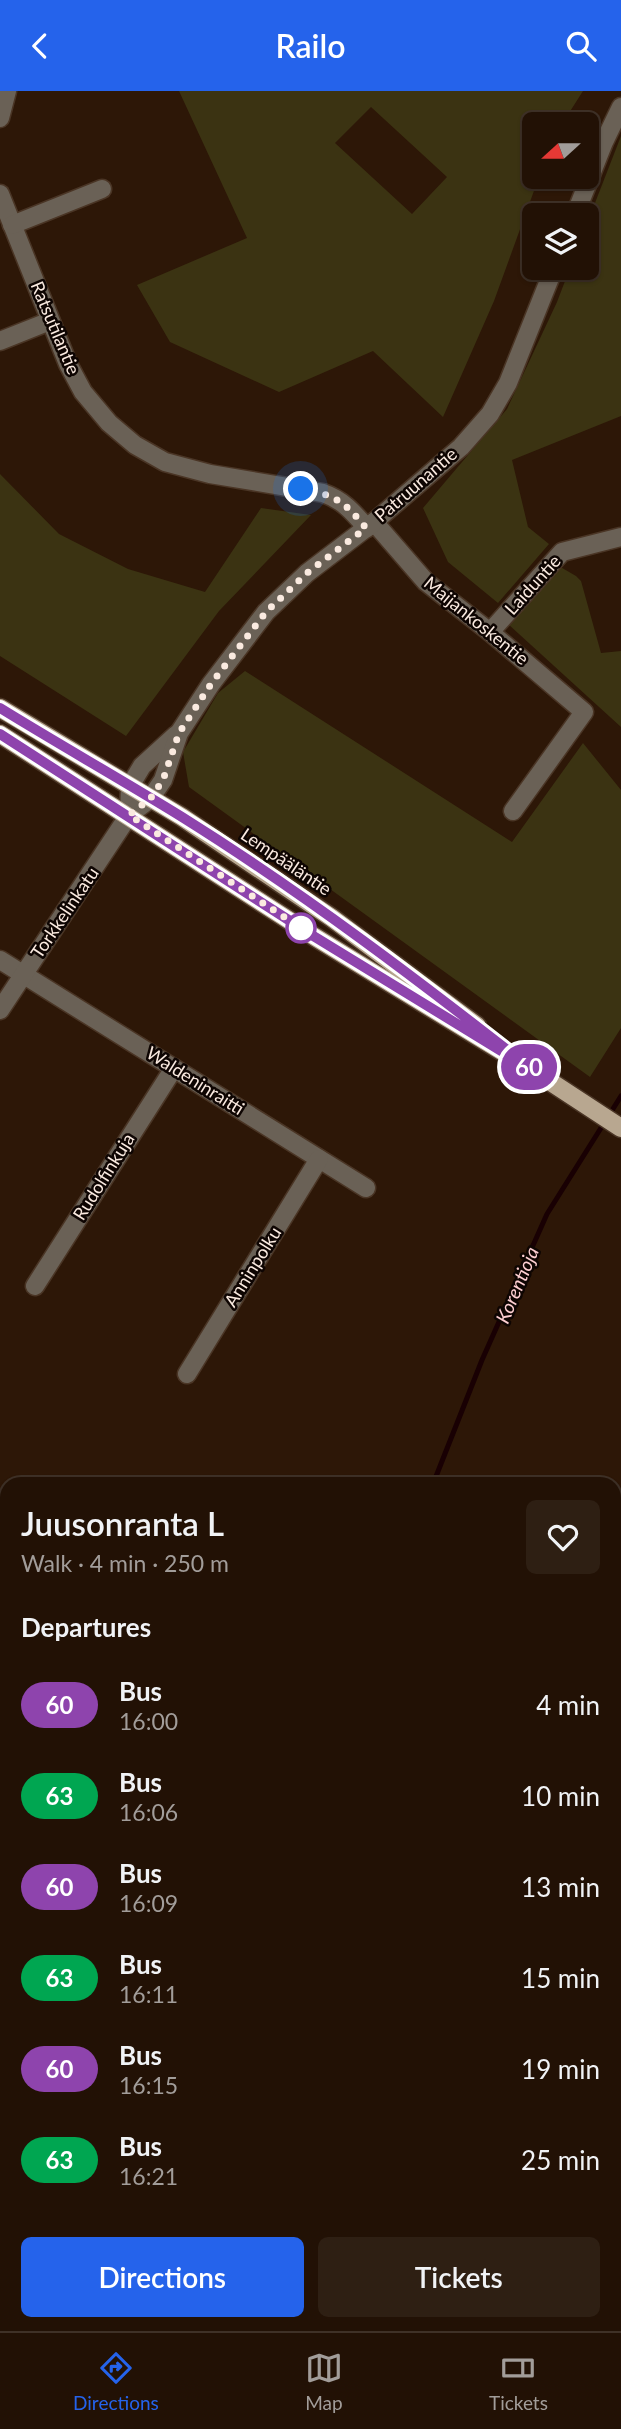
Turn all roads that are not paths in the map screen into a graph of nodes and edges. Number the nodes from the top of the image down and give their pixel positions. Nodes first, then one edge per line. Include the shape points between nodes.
1 (7, 91) edge
2 (621, 107) edge
3 (0, 118) edge
4 (102, 189) dead end
5 (0, 194) edge
6 (580, 203) edge
7 (12, 225) junction
8 (549, 280) edge
9 (50, 321) junction
10 (0, 341) edge
11 (370, 525) junction
12 (621, 537) edge
13 (490, 632) junction
14 (0, 708) edge
15 (179, 733) junction
16 (0, 734) edge
17 (130, 786) junction
18 (150, 799) junction
19 (513, 811) dead end
20 (129, 815) junction
21 (0, 960) edge
22 (24, 974) junction
23 (0, 1010) edge
24 (174, 1068) junction
25 (534, 1071) junction
26 (619, 1127) edge
27 (319, 1159) junction
28 (366, 1188) dead end
29 (35, 1286) dead end
30 (187, 1374) dead end

1 - 3 street
2 - 6 street
4 - 7 street
5 - 7 street, Ratsutilantie
7 - 9 street, Ratsutilantie
8 - 11 street, Patruunantie via 508,383 490,414 461,447
9 - 10 street
9 - 11 street, Ratsutilantie via 83,391 135,445 165,462 210,474 337,497
11 - 13 street, Maijankoskentie via 426,582
11 - 15 street, Patruunantie via 307,573 266,612
12 - 13 street, Laiduntie via 562,552
13 - 19 street, Maijankoskentie via 584,712
14 - 17 main road, Lempääläntie
15 - 17 street, Patruunantie via 142,766
15 - 18 street, Patruunantie via 163,780
16 - 20 main road, Lempääläntie
17 - 18 main road, Lempääläntie
17 - 20 street
18 - 20 street, Patruunantie
18 - 25 main road, Lempääläntie via 332,918
20 - 22 street, Torkkelinkatu
20 - 25 main road, Lempääläntie via 315,937
21 - 22 street, Waldeninraitti
22 - 23 street, Torkkelinkatu
22 - 24 street, Waldeninraitti
24 - 27 street, Waldeninraitti
24 - 29 street, Rudolfinkuja
25 - 26 main road, Lempääläntie
27 - 28 street, Waldeninraitti
27 - 30 street, Anninpolku

